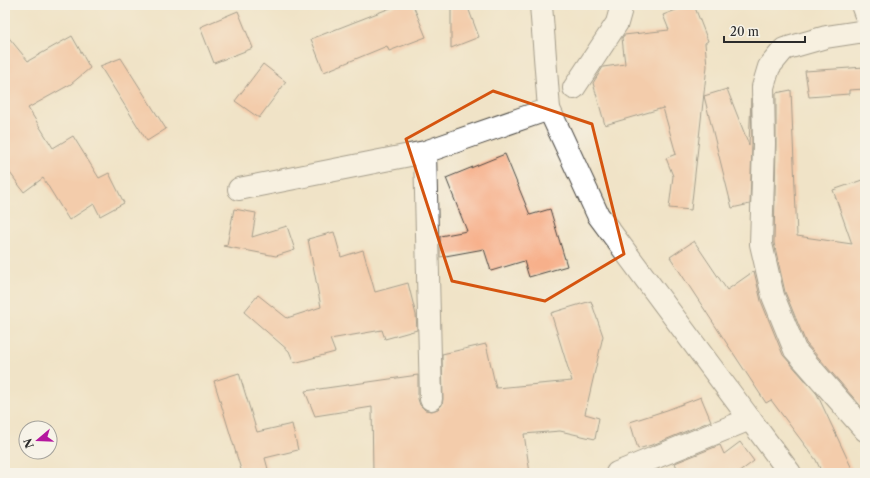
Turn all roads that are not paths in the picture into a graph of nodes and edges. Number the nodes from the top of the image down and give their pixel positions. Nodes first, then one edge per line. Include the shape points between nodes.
1 (541, 5) edge
2 (622, 5) edge
3 (862, 5) edge
4 (865, 13) edge
5 (865, 31) edge
6 (574, 88) dead end
7 (549, 109) junction
8 (425, 152) junction
9 (239, 189) dead end
10 (431, 399) dead end
11 (750, 419) junction
12 (865, 430) edge
13 (616, 473) edge
14 (790, 473) edge

1 - 7 street
2 - 6 street via 617,23
3 - 4 street
5 - 12 street via 826,37 784,49 770,67 763,87 764,144 760,244 773,296 795,350
7 - 8 street
7 - 11 street via 598,215
8 - 9 street
8 - 10 street
11 - 13 street
11 - 14 street

